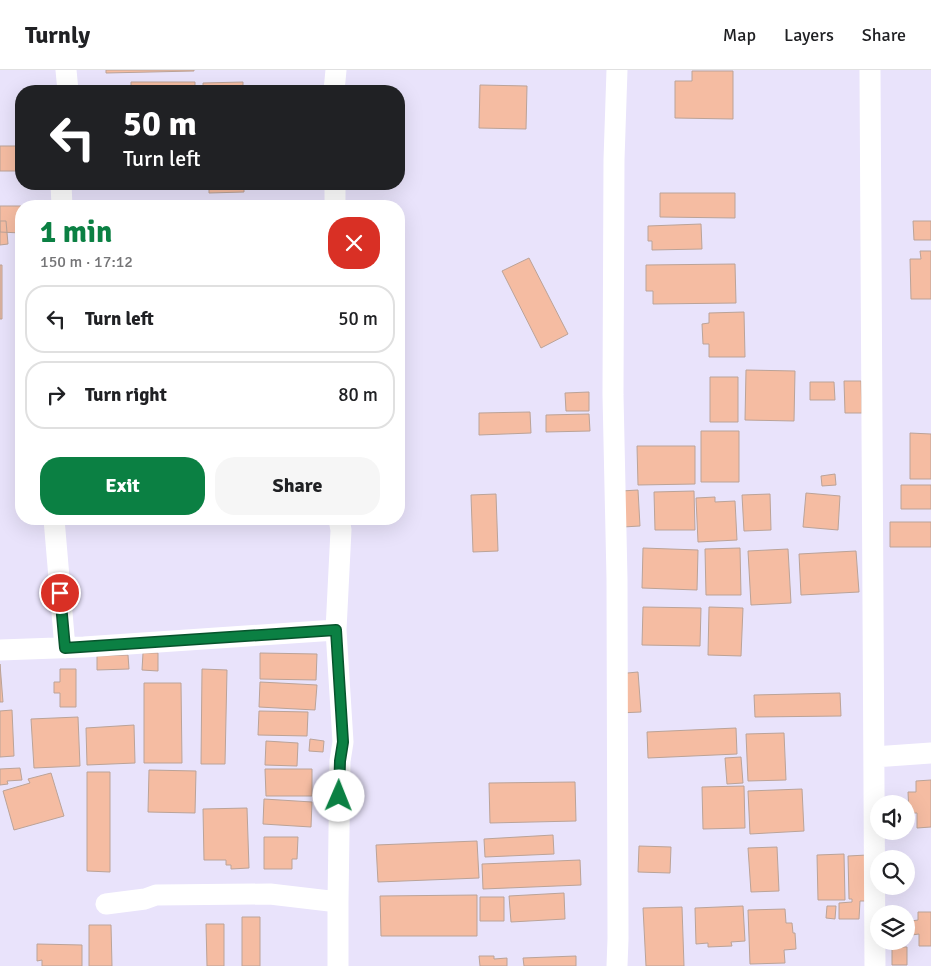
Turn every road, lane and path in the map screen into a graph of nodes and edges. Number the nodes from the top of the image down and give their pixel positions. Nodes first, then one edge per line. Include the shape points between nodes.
1 (66, 70) edge
2 (336, 70) edge
3 (618, 70) edge
4 (870, 70) edge
5 (67, 85) edge
6 (335, 85) edge
7 (55, 525) edge
8 (340, 525) edge
9 (336, 630) junction
10 (65, 648) junction
11 (0, 650) edge
12 (931, 753) edge
13 (874, 757) junction
14 (338, 902) junction
15 (106, 904) dead end
16 (338, 966) edge
17 (617, 966) edge
18 (875, 966) edge

1 - 5 street
2 - 6 street
3 - 17 street via 614,160 613,395 617,579
4 - 13 street
7 - 10 street
8 - 9 street
9 - 10 street
9 - 14 street via 343,742
10 - 11 street
12 - 13 street
13 - 18 street
14 - 15 street via 270,894 156,895
14 - 16 street

